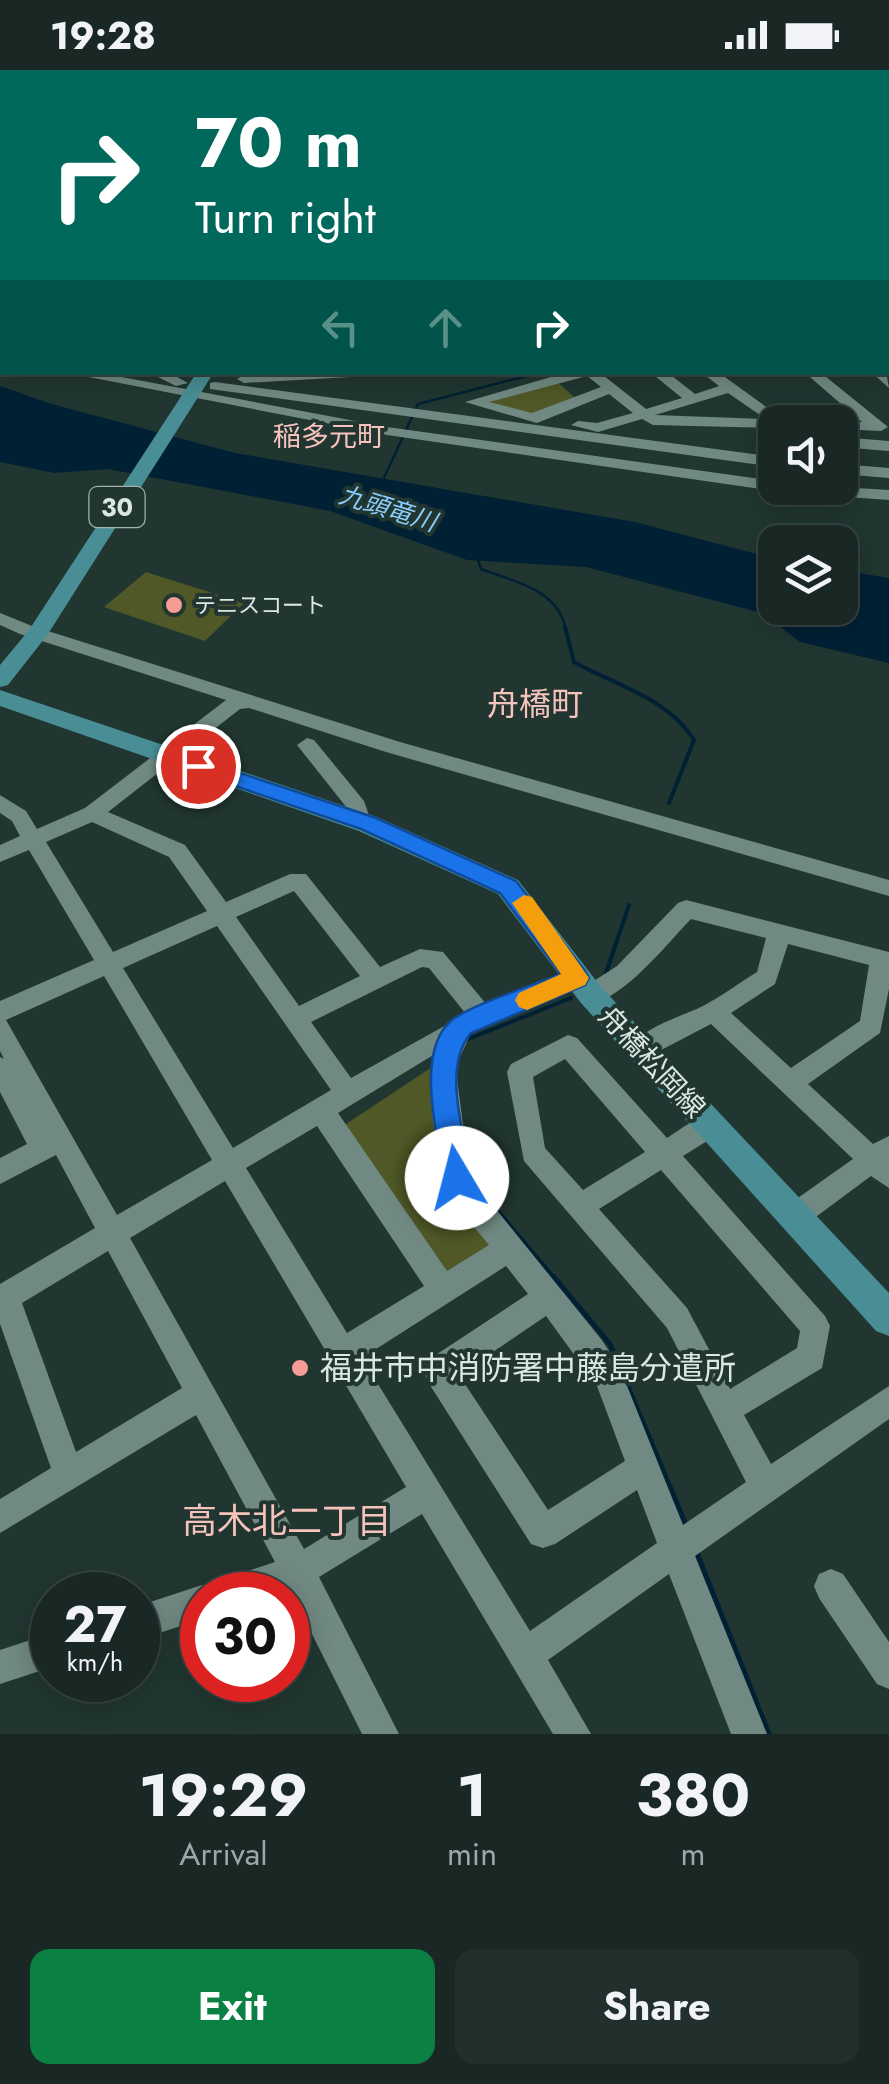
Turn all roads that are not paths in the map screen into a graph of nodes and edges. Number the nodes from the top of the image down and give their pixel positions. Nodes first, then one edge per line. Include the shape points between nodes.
1 (86, 375) edge
2 (141, 375) edge
3 (170, 375) edge
4 (268, 375) edge
5 (294, 375) edge
6 (576, 375) edge
7 (592, 375) edge
8 (661, 375) edge
9 (712, 375) edge
10 (815, 375) edge
11 (198, 380) edge
12 (612, 388) junction
13 (728, 388) junction
14 (693, 399) junction
15 (758, 409) edge
16 (646, 413) junction
17 (533, 418) junction
18 (758, 423) edge
19 (858, 426) edge
20 (883, 427) edge
21 (858, 443) edge
22 (889, 446) edge
23 (758, 460) edge
24 (858, 470) edge
25 (889, 473) edge
26 (758, 484) edge
27 (858, 493) edge
28 (889, 495) edge
29 (0, 618) edge
30 (39, 631) junction
31 (0, 680) edge
32 (0, 698) edge
33 (252, 701) junction
34 (308, 745) dead end
35 (166, 755) junction
36 (0, 802) edge
37 (92, 813) junction
38 (360, 821) junction
39 (32, 840) junction
40 (0, 854) edge
41 (889, 888) edge
42 (221, 914) junction
43 (779, 933) junction
44 (886, 960) edge
45 (107, 965) junction
46 (376, 979) junction
47 (584, 987) junction
48 (0, 1012) edge
49 (714, 1012) junction
50 (295, 1019) junction
51 (472, 1021) junction
52 (0, 1028) edge
53 (880, 1033) edge
54 (642, 1050) junction
55 (0, 1068) edge
56 (790, 1083) junction
57 (348, 1094) junction
58 (321, 1110) junction
59 (710, 1125) junction
60 (51, 1143) junction
61 (663, 1154) junction
62 (884, 1162) edge
63 (230, 1165) junction
64 (0, 1172) edge
65 (582, 1205) junction
66 (794, 1216) junction
67 (111, 1233) junction
68 (510, 1248) junction
69 (443, 1290) junction
70 (550, 1296) junction
71 (3, 1299) edge
72 (889, 1319) edge
73 (344, 1352) junction
74 (201, 1394) junction
75 (889, 1401) edge
76 (727, 1408) junction
77 (644, 1467) junction
78 (69, 1475) junction
79 (766, 1486) junction
80 (429, 1491) junction
81 (0, 1517) edge
82 (675, 1547) junction
83 (298, 1571) junction
84 (295, 1572) edge
85 (831, 1586) dead end
86 (526, 1654) junction
87 (30, 1658) edge
88 (0, 1668) edge
89 (889, 1672) edge
90 (381, 1734) edge
91 (573, 1734) edge
92 (749, 1734) edge

1 - 26 street via 387,431
2 - 11 street
3 - 11 street
4 - 11 street
5 - 11 street
6 - 17 street via 472,402
7 - 12 street
8 - 14 street
9 - 13 street
10 - 20 street
11 - 23 street
11 - 30 main road, 30
12 - 16 street
12 - 17 street
13 - 14 street
13 - 15 street
14 - 16 street
16 - 17 street via 598,428
16 - 18 street via 666,423
19 - 20 street
21 - 22 street
24 - 25 street
27 - 28 street
29 - 30 street
30 - 31 main road, 30
30 - 33 street
32 - 35 main road, 舟橋松岡線
33 - 35 street via 234,704
33 - 41 street
34 - 38 street via 357,806
35 - 37 street
35 - 38 main road, 舟橋松岡線
36 - 39 street
37 - 39 street
37 - 42 street via 177,851
38 - 47 main road, 舟橋松岡線 via 508,887
39 - 40 street
39 - 45 street
42 - 45 street
42 - 46 street via 298,880
42 - 50 street
43 - 44 street
43 - 47 street via 686,908 624,972
43 - 49 street via 767,977
44 - 53 street
45 - 48 street
45 - 63 street
46 - 50 street
46 - 51 street via 420,958 434,959
47 - 51 street
47 - 54 main road, 舟橋松岡線
49 - 54 street
49 - 56 street
50 - 57 street
51 - 57 street
51 - 68 street via 450,1040 442,1068 457,1178
52 - 60 street
53 - 56 street
54 - 59 main road, 舟橋松岡線
55 - 60 street
56 - 62 street
57 - 58 street
58 - 63 street
58 - 69 street
59 - 61 street
59 - 66 main road, 舟橋松岡線
60 - 64 street
60 - 67 street
61 - 65 street
61 - 65 street via 568,1045 520,1072 533,1154
61 - 76 street via 814,1326 810,1357
62 - 66 street
63 - 67 street
63 - 73 street
65 - 76 street via 677,1318
66 - 72 main road, 舟橋松岡線
67 - 71 street
67 - 74 street
68 - 69 street
68 - 70 street
69 - 73 street
70 - 77 street via 608,1377
70 - 77 street via 439,1371 543,1532
71 - 78 street
73 - 80 street
74 - 78 street
74 - 83 street
75 - 79 street
76 - 79 street
77 - 82 street
78 - 81 street
79 - 82 street
80 - 83 street
80 - 86 street
82 - 86 street
82 - 92 street
83 - 84 street
83 - 90 street
85 - 89 street
86 - 91 street
87 - 88 street

